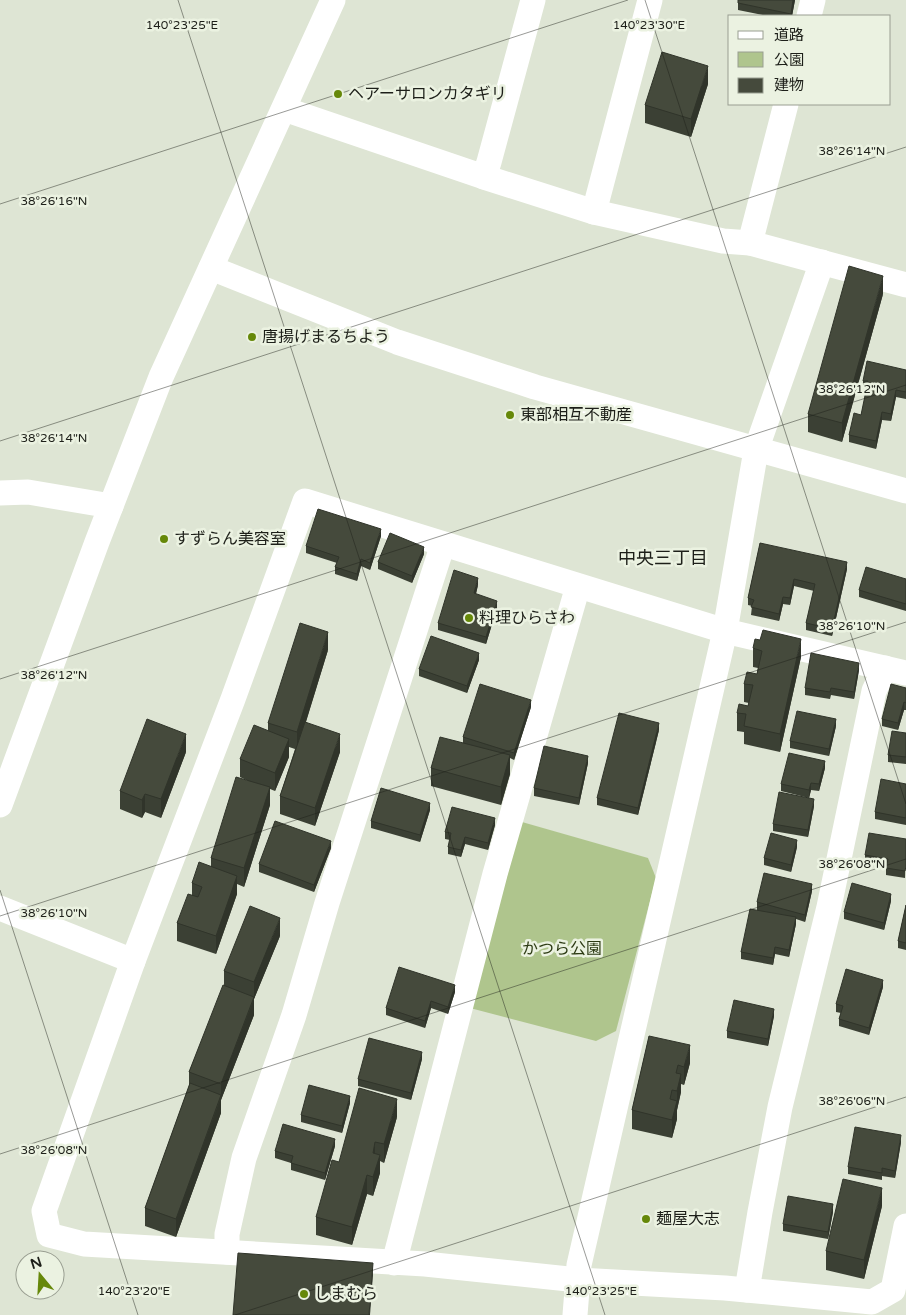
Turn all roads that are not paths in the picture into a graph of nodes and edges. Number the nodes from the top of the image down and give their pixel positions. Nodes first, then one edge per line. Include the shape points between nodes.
1 (333, 0) edge
2 (534, 0) edge
3 (650, 0) edge
4 (813, 0) edge
5 (809, 15) edge
6 (786, 105) edge
7 (284, 109) junction
8 (484, 177) junction
9 (594, 212) junction
10 (750, 243) junction
11 (822, 262) junction
12 (211, 268) junction
13 (906, 285) edge
14 (756, 450) junction
15 (906, 491) edge
16 (0, 493) edge
17 (111, 506) junction
18 (443, 544) junction
19 (578, 586) junction
20 (725, 631) junction
21 (896, 670) edge
22 (0, 805) edge
23 (0, 908) edge
24 (133, 960) junction
25 (906, 1226) edge
26 (227, 1252) junction
27 (394, 1263) junction
28 (578, 1280) junction
29 (747, 1290) junction
30 (575, 1315) edge

1 - 7 street
2 - 8 street
3 - 9 street
4 - 5 street
6 - 10 street
7 - 8 street
7 - 12 street
8 - 9 street
9 - 10 street via 724,241
10 - 11 street
11 - 13 street
11 - 14 street
12 - 14 street via 406,345 535,387
12 - 17 street via 161,377
14 - 15 street
14 - 20 street
16 - 17 street via 28,492
17 - 22 street
18 - 19 street
18 - 24 street via 305,501
18 - 26 street via 294,1015 244,1158 227,1234
19 - 20 street
19 - 27 street via 495,874
20 - 21 street
20 - 28 street via 606,1145
21 - 29 street via 874,692 829,907 780,1107
23 - 24 street
24 - 26 street via 44,1211 48,1235 84,1244
25 - 29 street via 893,1290 872,1302
26 - 27 street
27 - 28 street
28 - 29 street
28 - 30 street

